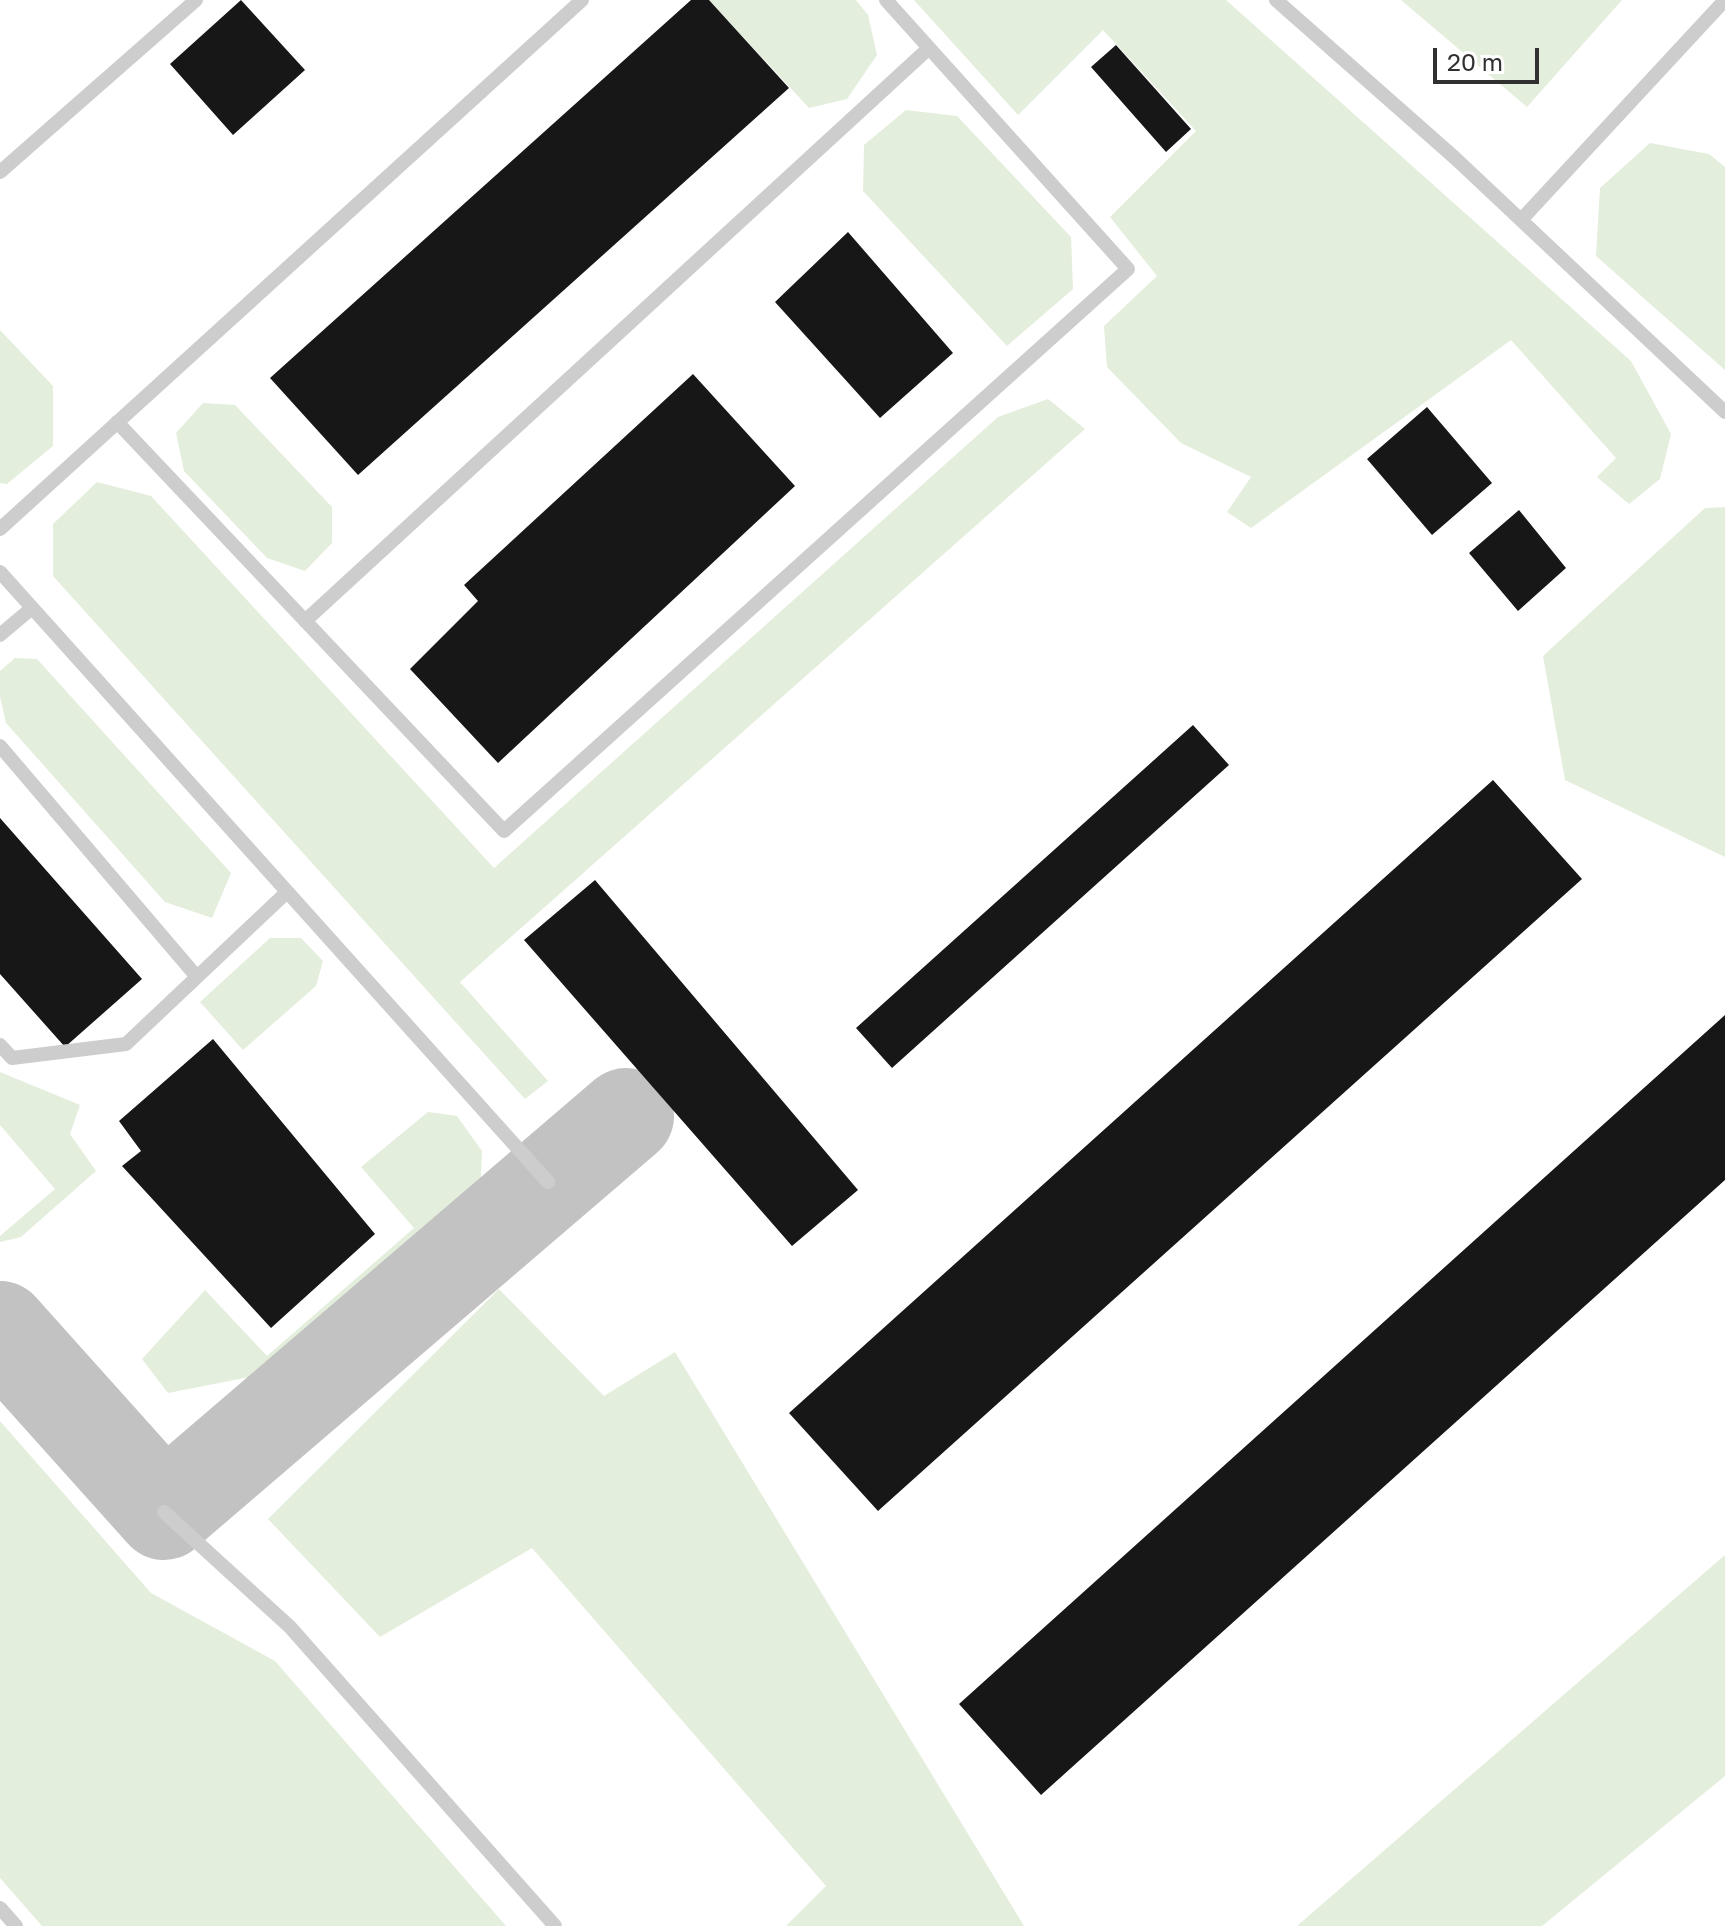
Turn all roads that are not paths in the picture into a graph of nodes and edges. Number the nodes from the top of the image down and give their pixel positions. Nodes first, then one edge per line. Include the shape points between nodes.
1 (196, 0) edge
2 (582, 0) edge
3 (886, 0) edge
4 (1276, 0) edge
5 (1725, 0) edge
6 (929, 48) junction
7 (0, 172) edge
8 (1521, 220) junction
9 (1725, 412) edge
10 (117, 422) junction
11 (0, 529) edge
12 (0, 572) edge
13 (32, 608) junction
14 (305, 621) junction
15 (0, 635) edge
16 (0, 746) edge
17 (287, 892) junction
18 (197, 977) junction
19 (0, 1045) edge
20 (548, 1182) dead end
21 (164, 1512) dead end
22 (0, 1908) edge
23 (16, 1926) edge
24 (555, 1926) edge

1 - 7 lane
2 - 10 lane
3 - 6 lane
4 - 8 lane
5 - 8 lane
6 - 14 lane
6 - 14 lane via 1128,269 504,831
8 - 9 lane
10 - 11 lane
10 - 14 lane
12 - 13 lane
13 - 15 lane
13 - 17 lane
16 - 18 lane
17 - 18 lane
17 - 20 lane
18 - 19 lane via 126,1044 12,1058
21 - 24 lane via 290,1627
22 - 23 lane

